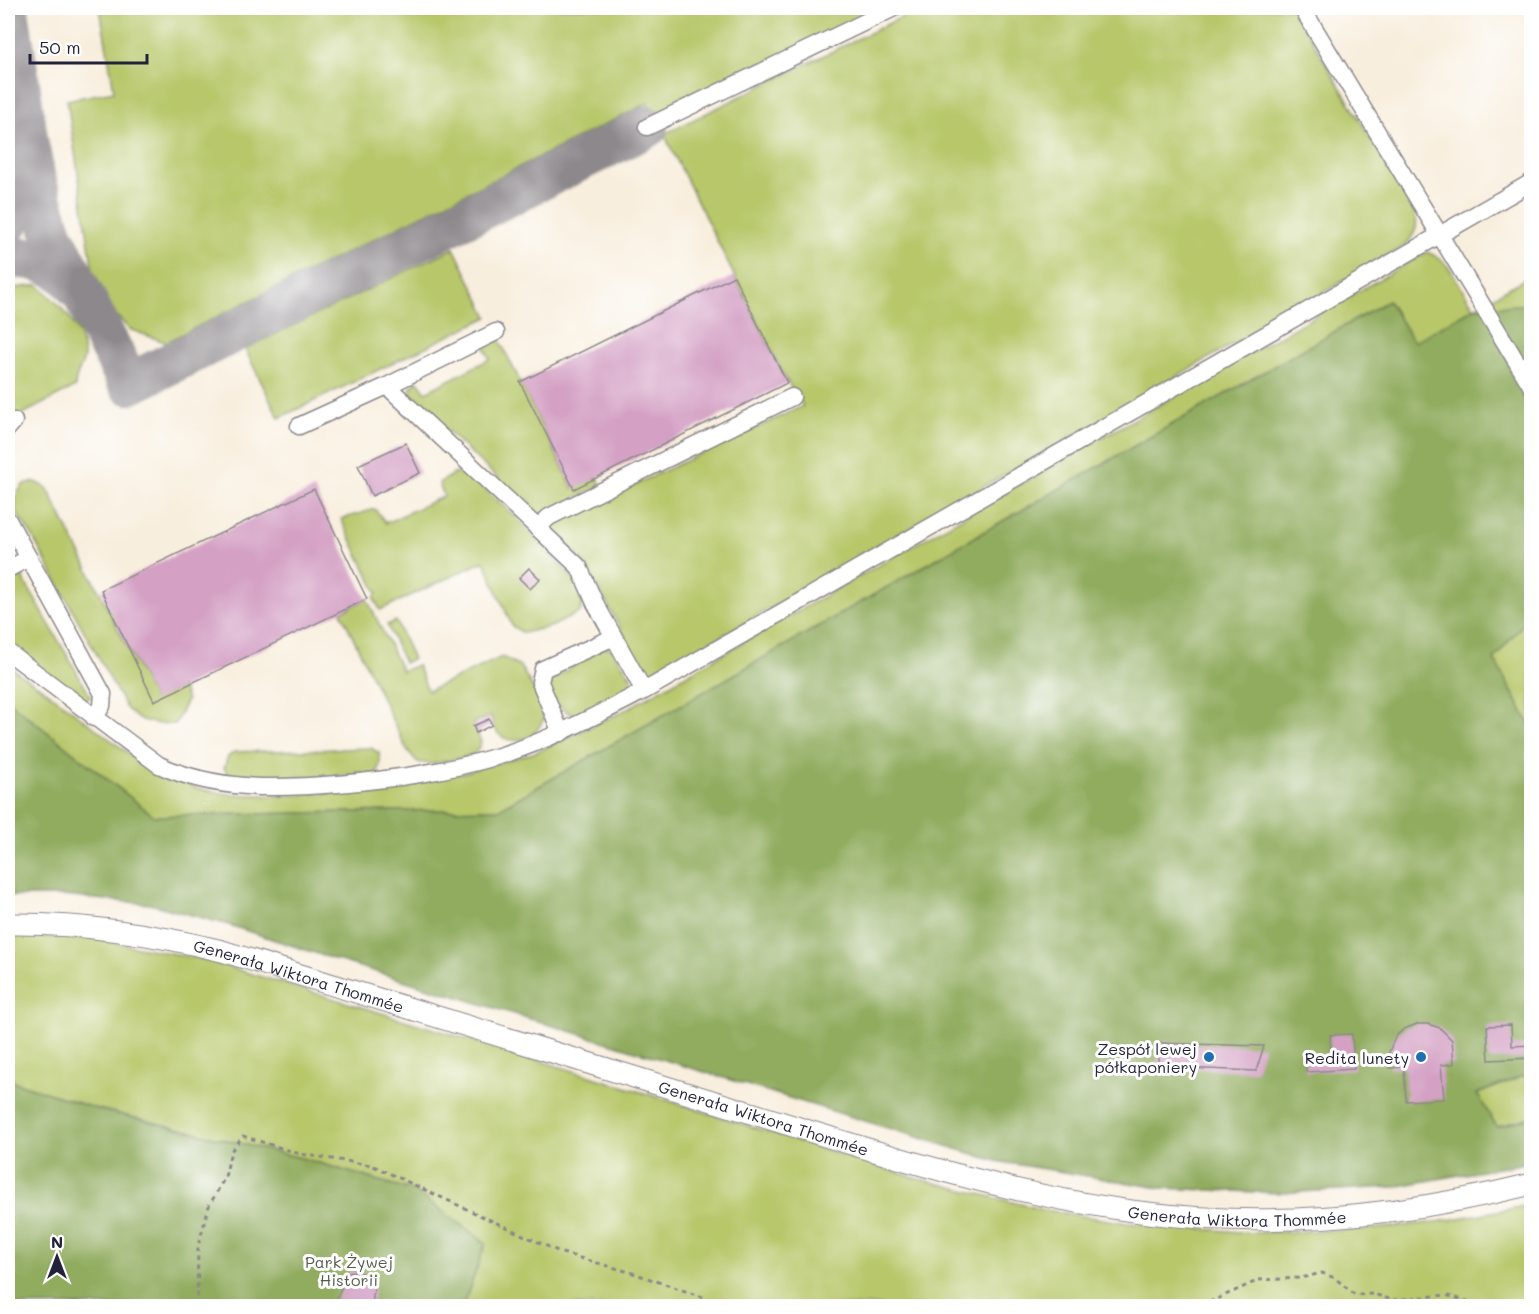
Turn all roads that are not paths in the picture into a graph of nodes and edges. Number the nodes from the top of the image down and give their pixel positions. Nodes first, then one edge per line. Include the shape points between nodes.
1 (894, 8) edge
2 (1302, 8) edge
3 (647, 127) dead end
4 (1532, 182) edge
5 (1438, 235) junction
6 (496, 332) dead end
7 (387, 386) junction
8 (1532, 387) edge
9 (792, 397) dead end
10 (299, 426) dead end
11 (8, 520) edge
12 (537, 528) junction
13 (29, 558) junction
14 (8, 569) edge
15 (614, 637) junction
16 (8, 652) edge
17 (644, 691) junction
18 (94, 718) junction
19 (561, 733) junction
20 (8, 924) edge
21 (1532, 1184) edge

1 - 3 lane
2 - 5 lane
4 - 5 lane
5 - 8 lane
5 - 17 lane
6 - 7 lane
7 - 10 lane
7 - 12 lane
9 - 12 lane via 549,517
11 - 13 lane
12 - 15 lane via 579,567
13 - 14 lane
13 - 18 lane via 103,694 102,706
15 - 17 lane
15 - 19 lane via 543,669 540,682
16 - 18 lane
17 - 19 lane
18 - 19 lane via 159,765 182,776 235,786 298,787 397,779 500,755
20 - 21 main road, Generała Wiktora Thommée via 107,929 222,951 856,1145 987,1183 1073,1202 1152,1214 1318,1218 1416,1208

